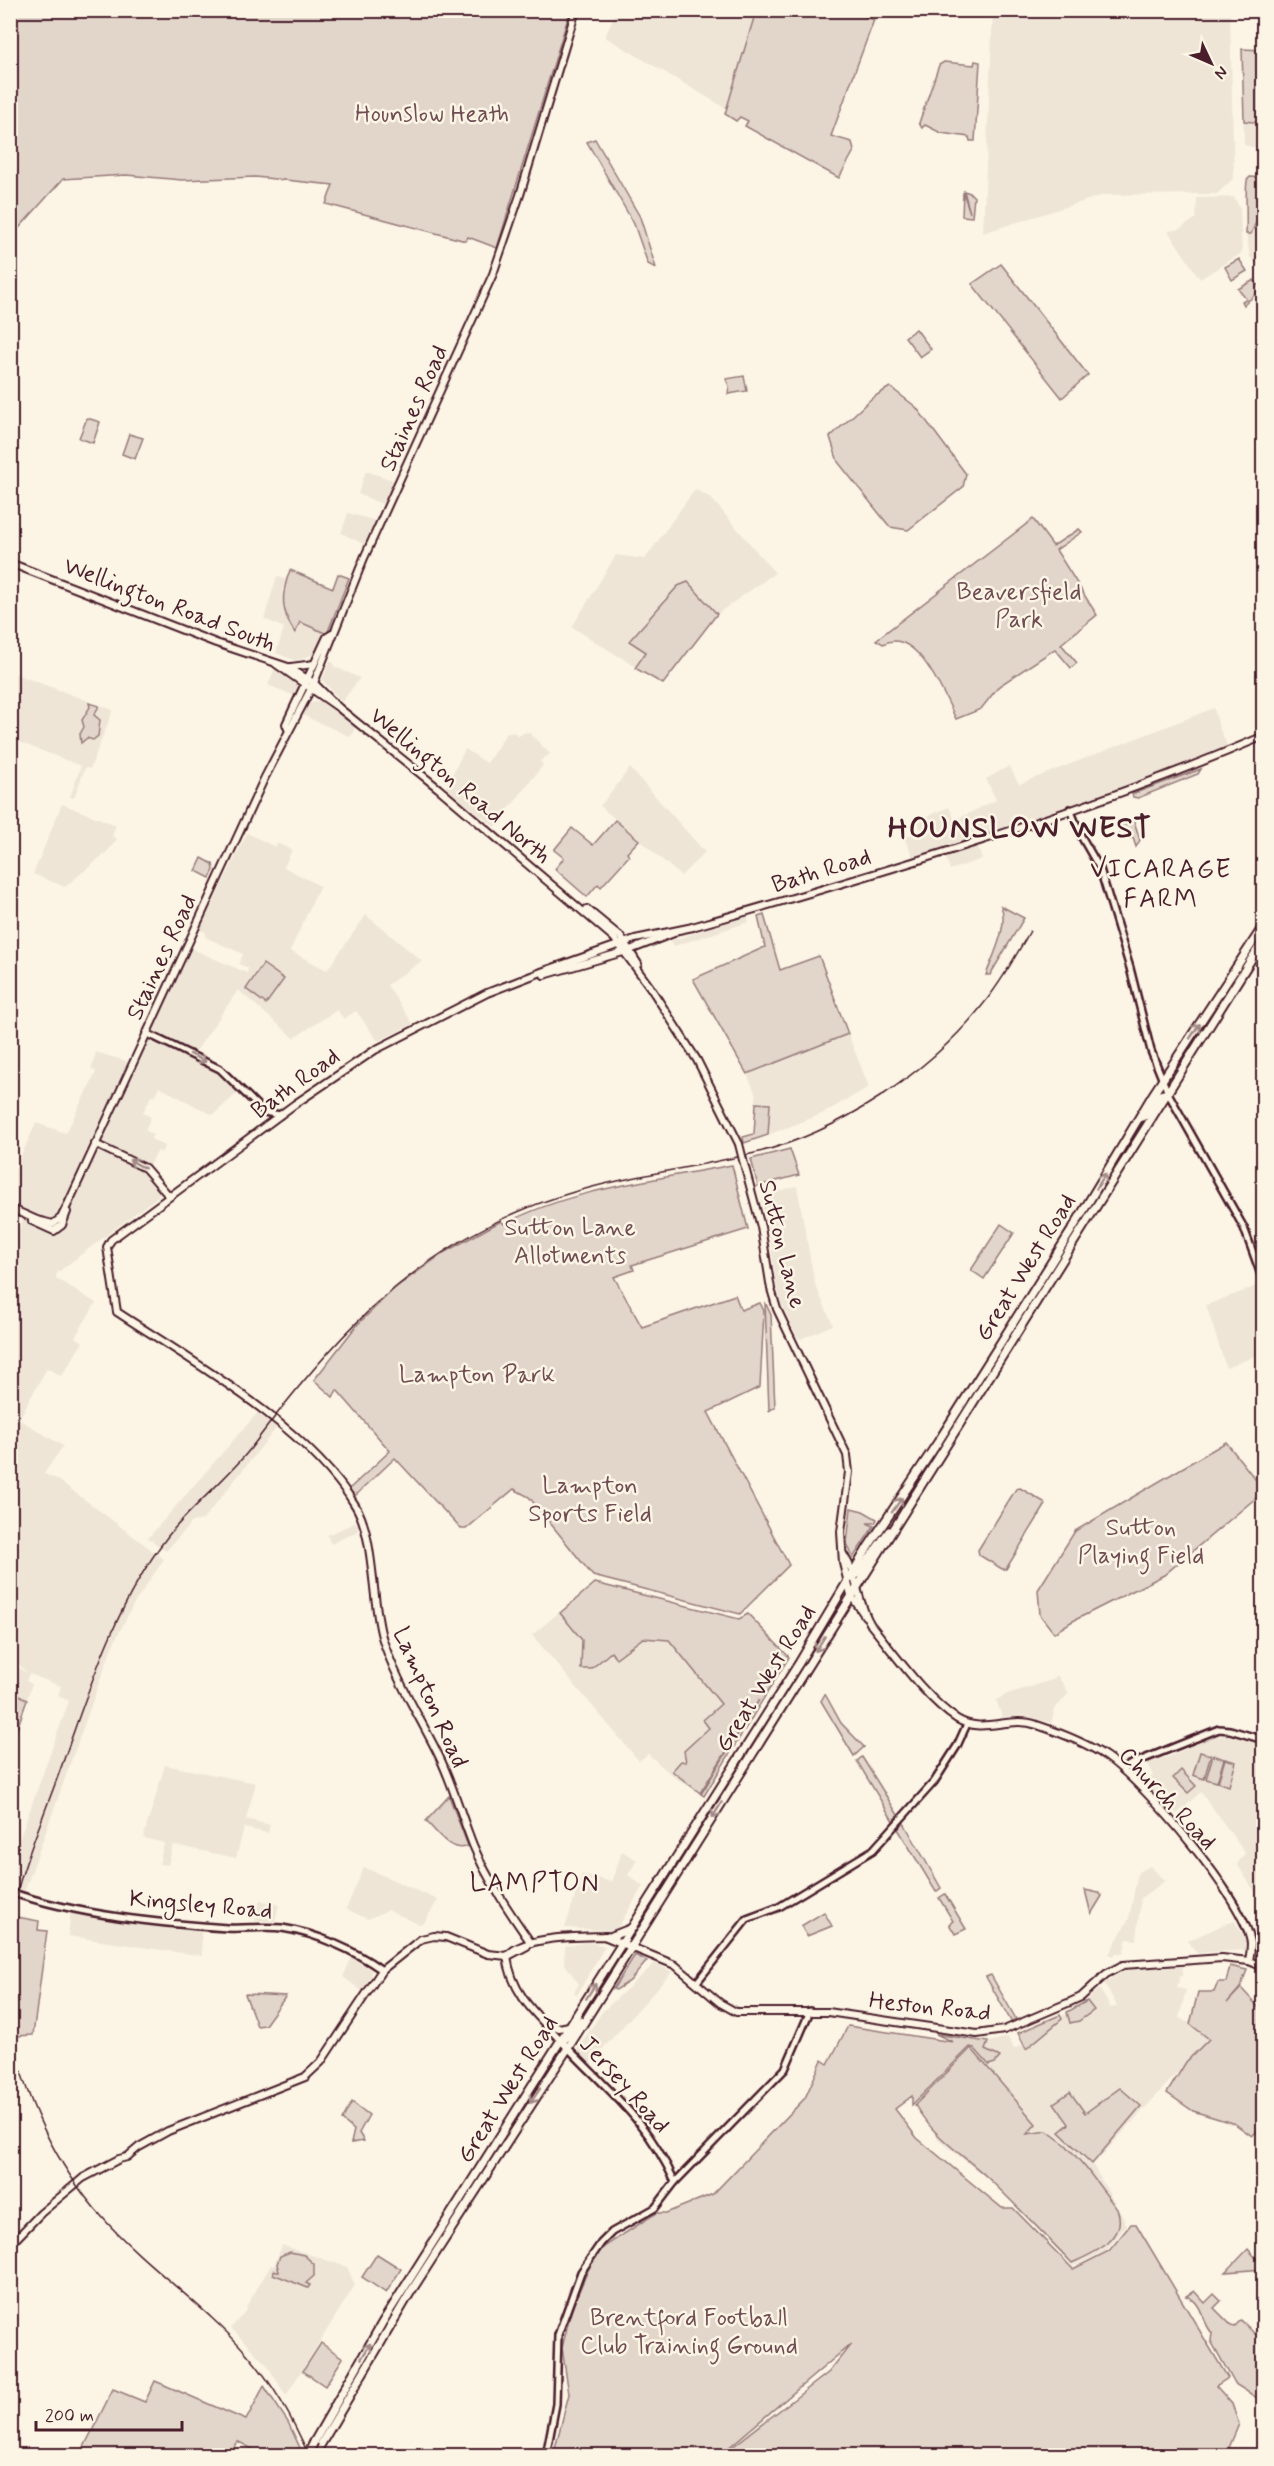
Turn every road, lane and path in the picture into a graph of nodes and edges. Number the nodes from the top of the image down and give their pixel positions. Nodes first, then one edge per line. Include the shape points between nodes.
1 (576, 10) edge
2 (10, 563) edge
3 (332, 636) junction
4 (276, 664) junction
5 (314, 664) junction
6 (288, 667) junction
7 (309, 683) junction
8 (323, 698) junction
9 (306, 700) junction
10 (339, 708) junction
11 (288, 728) junction
12 (1263, 736) edge
13 (1070, 809) junction
14 (1263, 925) edge
15 (693, 927) junction
16 (1263, 939) edge
17 (625, 947) junction
18 (520, 981) junction
19 (146, 1033) junction
20 (1163, 1080) junction
21 (1168, 1093) junction
22 (264, 1112) junction
23 (282, 1114) junction
24 (1140, 1118) junction
25 (263, 1127) junction
26 (95, 1144) junction
27 (169, 1196) junction
28 (10, 1208) edge
29 (108, 1243) joint
30 (1263, 1283) edge
31 (893, 1527) junction
32 (851, 1576) junction
33 (856, 1586) junction
34 (851, 1595) junction
35 (866, 1616) junction
36 (967, 1724) junction
37 (1263, 1740) edge
38 (1123, 1770) junction
39 (10, 1892) edge
40 (632, 1928) junction
41 (608, 1936) junction
42 (531, 1943) junction
43 (626, 1944) junction
44 (507, 1956) junction
45 (1249, 1961) junction
46 (1263, 1967) edge
47 (382, 1970) junction
48 (697, 1982) junction
49 (592, 2008) junction
50 (810, 2011) junction
51 (543, 2021) junction
52 (569, 2026) junction
53 (561, 2040) junction
54 (568, 2048) junction
55 (675, 2182) junction
56 (10, 2245) edge
57 (315, 2449) edge
58 (307, 2456) edge
59 (546, 2456) edge

1 - 3 main road, Staines Road via 493,274
2 - 4 main road, Wellington Road South
3 - 5 main road, Staines Road via 327,637
3 - 7 main road, Staines Road
4 - 6 main road, Wellington Road South
4 - 7 main road, Wellington Road North
5 - 6 main road
5 - 7 main road, Staines Road
6 - 7 main road, Wellington Road South
7 - 8 main road, Wellington Road North
7 - 9 main road, Staines Road
7 - 10 main road, Wellington Road North
7 - 11 main road
8 - 9 main road
8 - 10 main road, Wellington Road North
9 - 11 main road, Staines Road
10 - 17 main road, Wellington Road North
11 - 19 main road, Staines Road
12 - 13 main road, Bath Road via 1168,777
13 - 15 main road, Bath Road via 915,861
13 - 20 street via 1100,869 1146,1036
20 -> 14 highway, Great West Road
15 - 17 main road, Bath Road
15 - 17 main road, Bath Road
16 - 21 highway, Great West Road
17 - 18 main road, Bath Road
17 - 18 main road, Bath Road
17 - 32 main road, Sutton Lane, bridge via 697,1060 739,1144 777,1309 847,1455 849,1472 841,1532
18 - 23 main road, Bath Road via 457,1007 375,1050
19 -> 22 street via 220,1070
19 - 26 main road, Staines Road
20 - 21 street
20 - 24 highway, Great West Road
21 - 24 highway via 1160,1095 1147,1115
21 - 30 street via 1244,1228
21 - 31 highway, Great West Road
22 - 23 street
22 - 25 street
23 - 25 main road, Bath Road
32 -> 24 highway, Great West Road
25 - 27 main road, Bath Road
27 -> 26 main road via 145,1168
26 - 28 main road, Staines Road via 64,1222 54,1231
27 - 29 main road, Bath Road
29 - 42 main road, Lampton Road via 117,1312 280,1424 322,1464 354,1503 364,1527 373,1599 389,1654 454,1789 476,1851
31 - 32 highway
31 - 33 highway, Great West Road
32 - 33 main road, Sutton Lane
32 - 34 main road, Sutton Lane
32 - 40 highway, Great West Road
33 - 34 highway, Great West Road
33 - 35 main road, Sutton Lane
34 - 35 main road
34 -> 43 highway, Great West Road
35 - 36 main road via 920,1684 955,1718
36 - 38 main road, Church Road via 1034,1723 1095,1749
36 - 48 street via 934,1782 873,1850 779,1907 747,1919
37 - 38 street via 1219,1730
38 - 45 main road, Church Road via 1186,1837 1222,1886 1250,1939
39 - 47 street, Kingsley Road via 83,1911 228,1928 289,1930 353,1952
40 - 41 highway
40 - 43 highway, Great West Road
41 - 42 main road via 583,1935
41 - 43 main road, Heston Road
42 - 44 main road
43 - 48 main road, Heston Road via 675,1965
43 - 49 highway, Great West Road
52 -> 43 highway, Great West Road
44 - 47 main road via 434,1936 421,1940
44 - 51 main road, Jersey Road via 516,1989
45 - 46 main road, Heston Road
45 - 50 main road, Heston Road via 1222,1958 1123,1965 1077,1999 995,2033
47 - 56 main road via 321,2062 305,2077 168,2131 83,2178
48 - 50 main road, Heston Road via 736,2012
49 - 53 highway
49 - 54 highway, Great West Road
50 - 55 street via 780,2075
51 - 52 main road via 559,2028
51 - 53 main road, Jersey Road
52 - 53 highway, Great West Road
53 - 54 main road, Jersey Road
57 -> 53 highway, Great West Road via 382,2323
54 - 55 street, Jersey Road via 651,2135
54 -> 57 highway, Great West Road
55 - 59 street via 655,2208 612,2232 581,2272 558,2335 556,2404
57 - 58 highway, Great West Road, bridge

